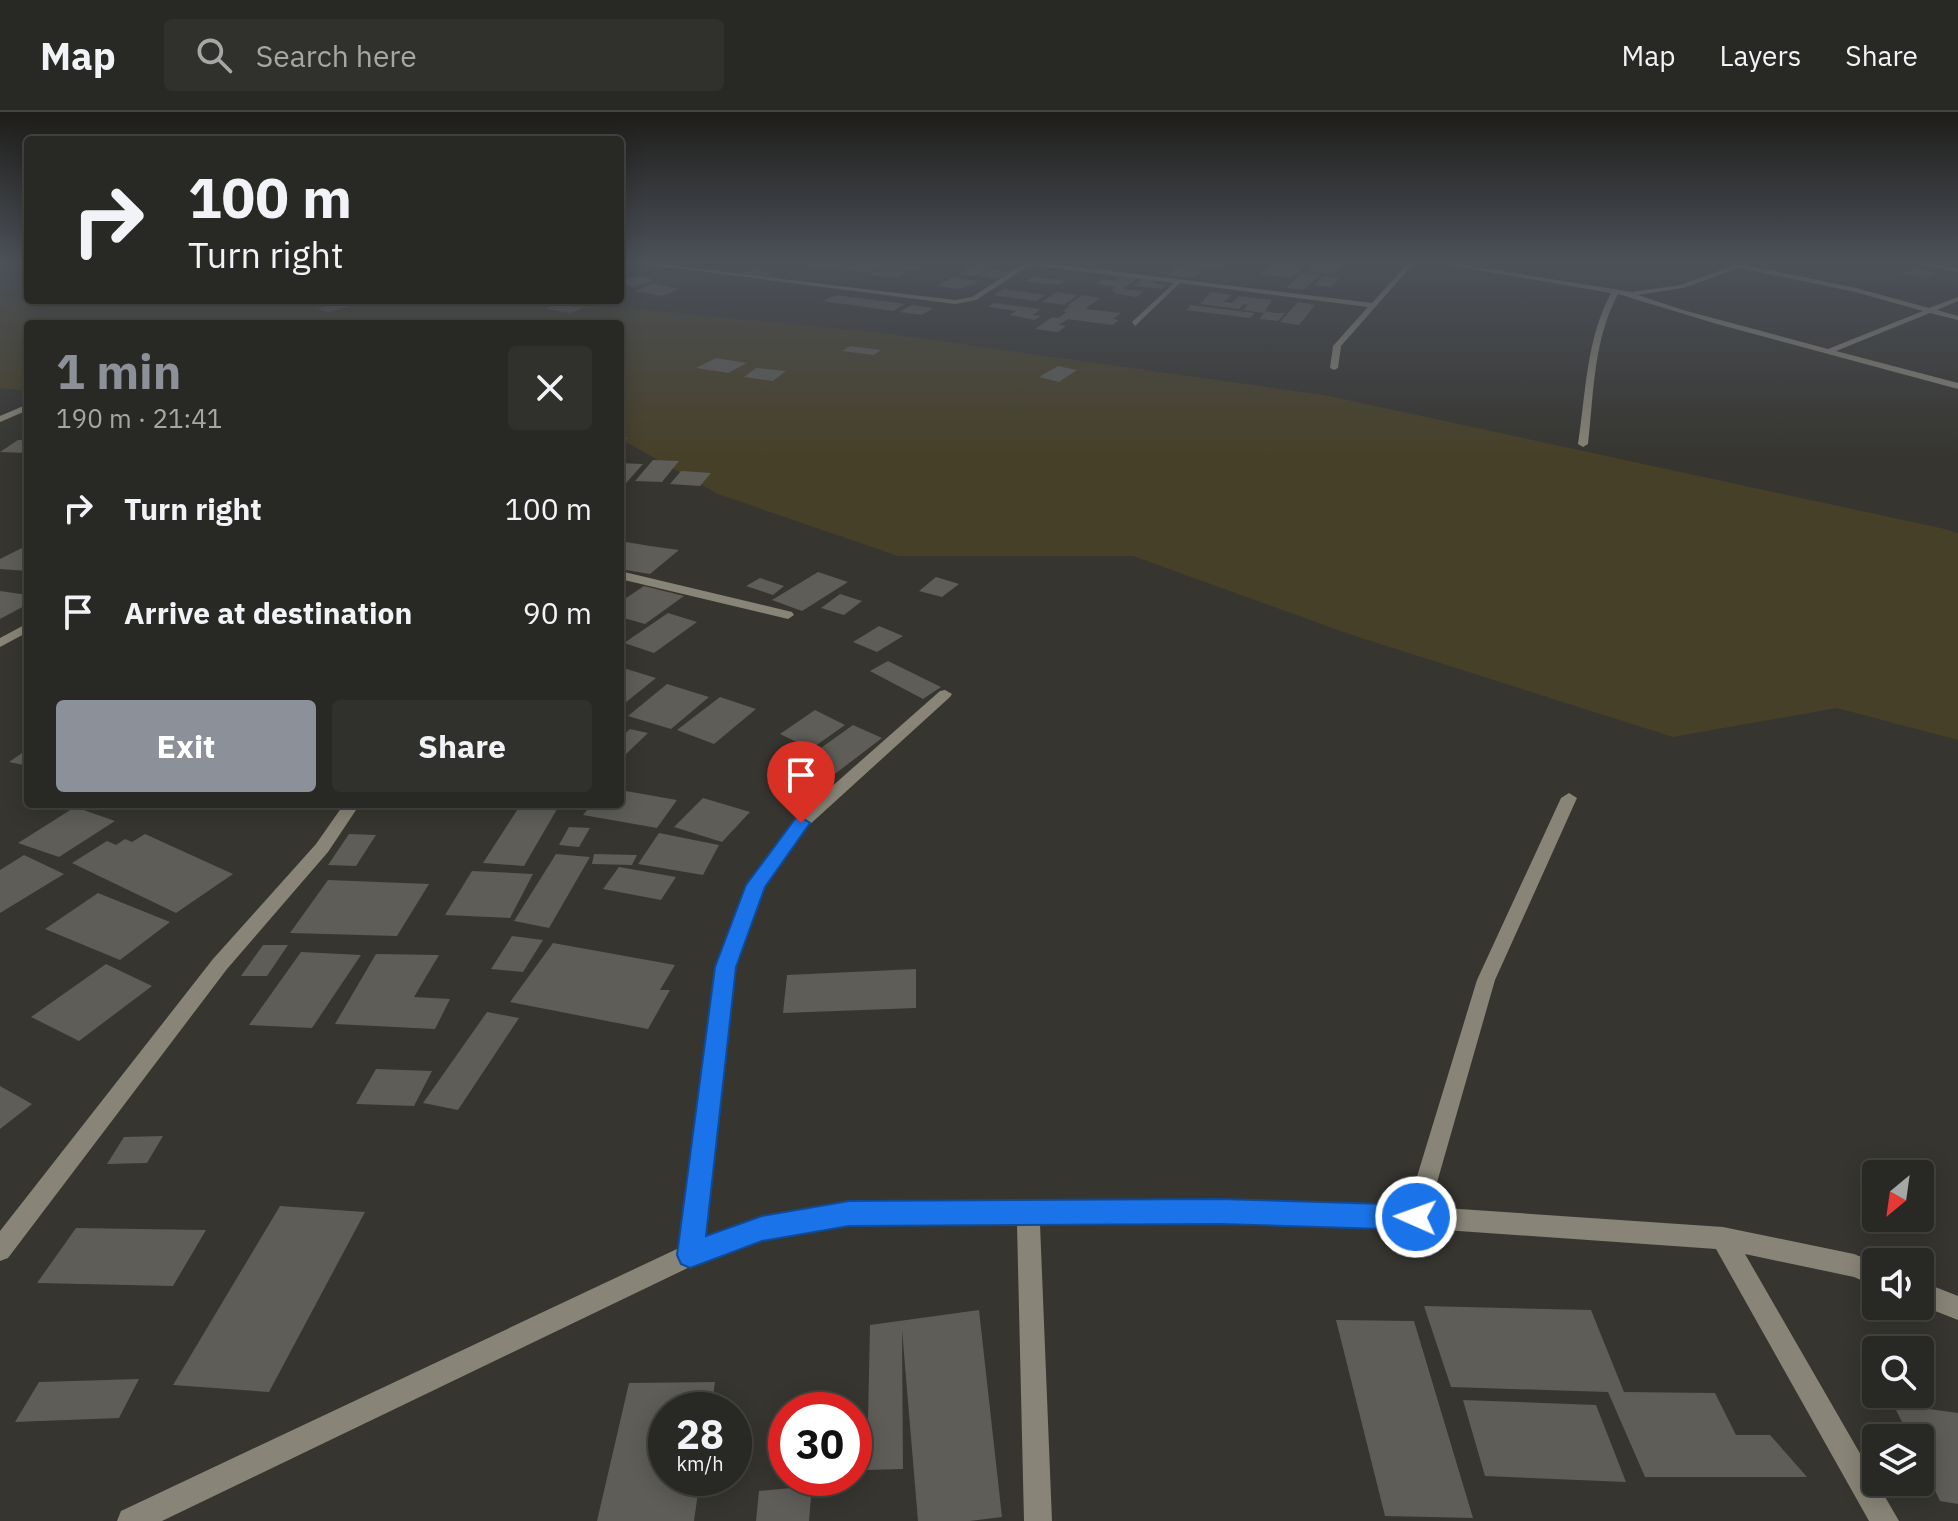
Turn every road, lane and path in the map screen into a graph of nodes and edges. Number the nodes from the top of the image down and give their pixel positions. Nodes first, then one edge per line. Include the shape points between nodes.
1 (1352, 329) edge
2 (1600, 329) edge
3 (1744, 329) edge
4 (1886, 329) edge
5 (1831, 350) junction
6 (1334, 368) dead end
7 (1958, 386) edge
8 (24, 409) edge
9 (0, 419) edge
10 (1583, 444) dead end
11 (624, 576) edge
12 (788, 615) dead end
13 (24, 629) edge
14 (0, 643) edge
15 (945, 694) dead end
16 (1569, 798) dead end
17 (349, 808) edge
18 (1028, 1210) junction
19 (1416, 1217) junction
20 (1723, 1238) junction
21 (0, 1250) edge
22 (690, 1255) junction
23 (1862, 1269) edge
24 (1934, 1299) edge
25 (1958, 1308) edge
26 (158, 1515) edge
27 (131, 1521) edge
28 (1038, 1521) edge
29 (1885, 1521) edge

1 - 6 street via 1337,346
2 - 10 street
3 - 5 street
4 - 5 street
5 - 7 street
8 - 9 street
11 - 12 street
13 - 14 street
15 - 22 street via 801,823 755,885 726,967
16 - 19 street via 1486,980
17 - 21 street via 322,848 220,964
18 - 19 street
18 - 22 street via 849,1214 762,1229
18 - 28 street
19 - 20 street
20 - 23 street
20 - 29 street
22 - 26 street
24 - 25 street
26 - 27 street

